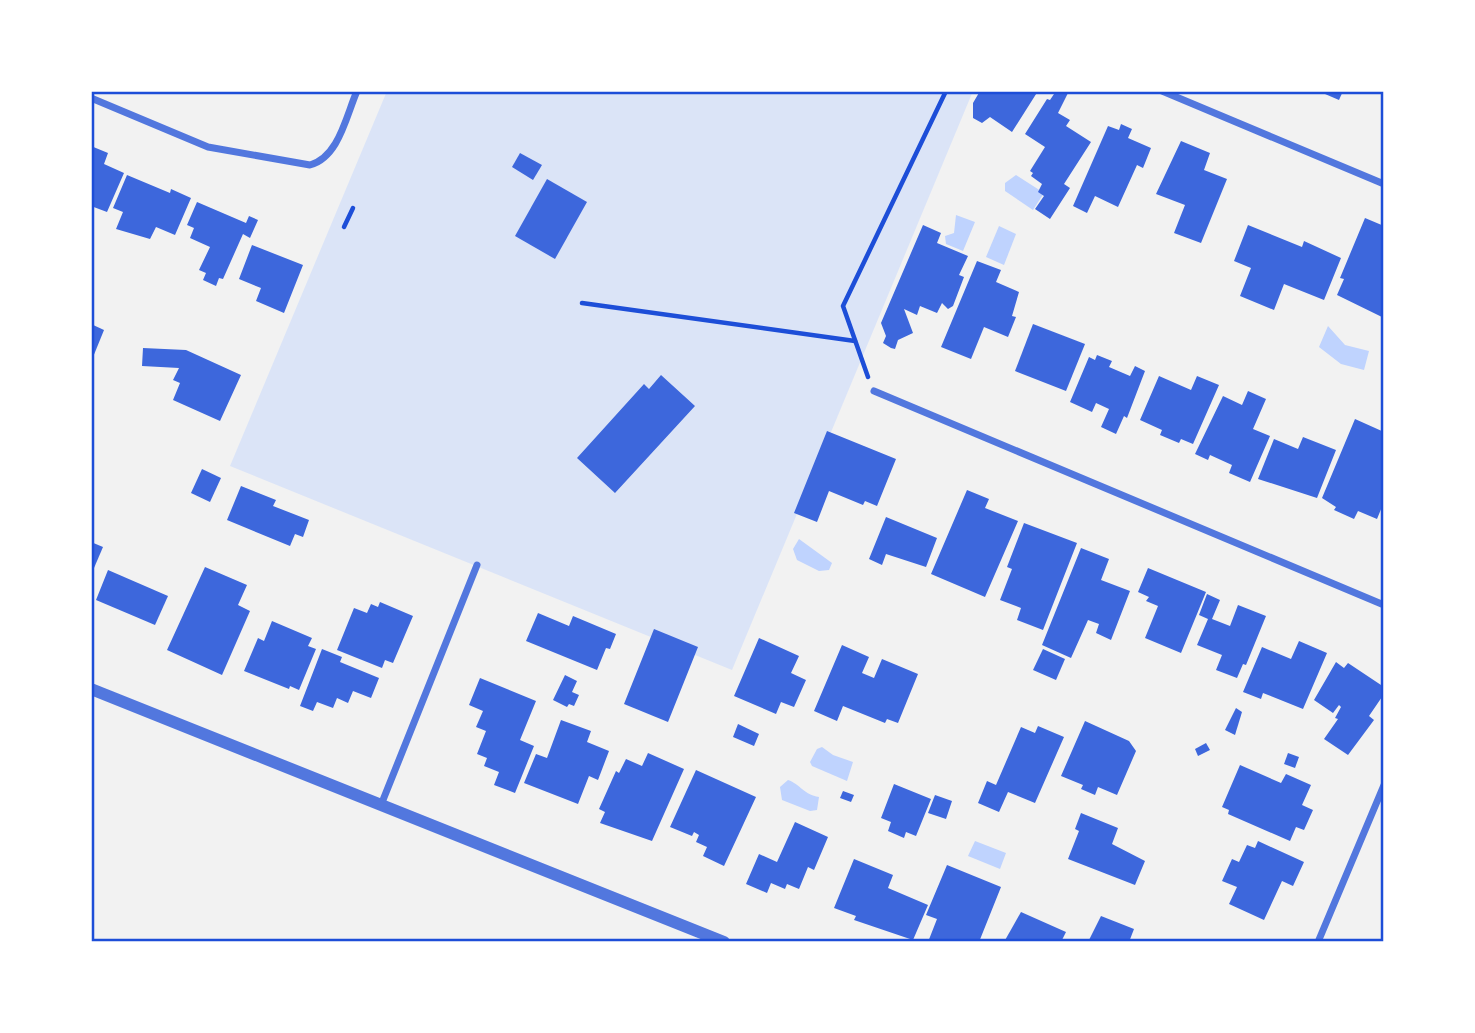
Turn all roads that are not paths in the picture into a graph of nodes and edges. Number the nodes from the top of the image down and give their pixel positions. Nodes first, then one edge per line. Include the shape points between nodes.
1 (357, 91) edge
2 (1162, 91) edge
3 (91, 98) edge
4 (1384, 184) edge
5 (874, 391) road end
6 (477, 565) dead end
7 (1384, 605) edge
8 (91, 688) edge
9 (1384, 785) edge
10 (381, 805) junction
11 (724, 942) edge
12 (1318, 942) edge

1 - 3 street via 332,149 310,165 208,147
2 - 4 street
5 - 7 street
6 - 10 street
8 - 10 street
9 - 12 street
10 - 11 street

